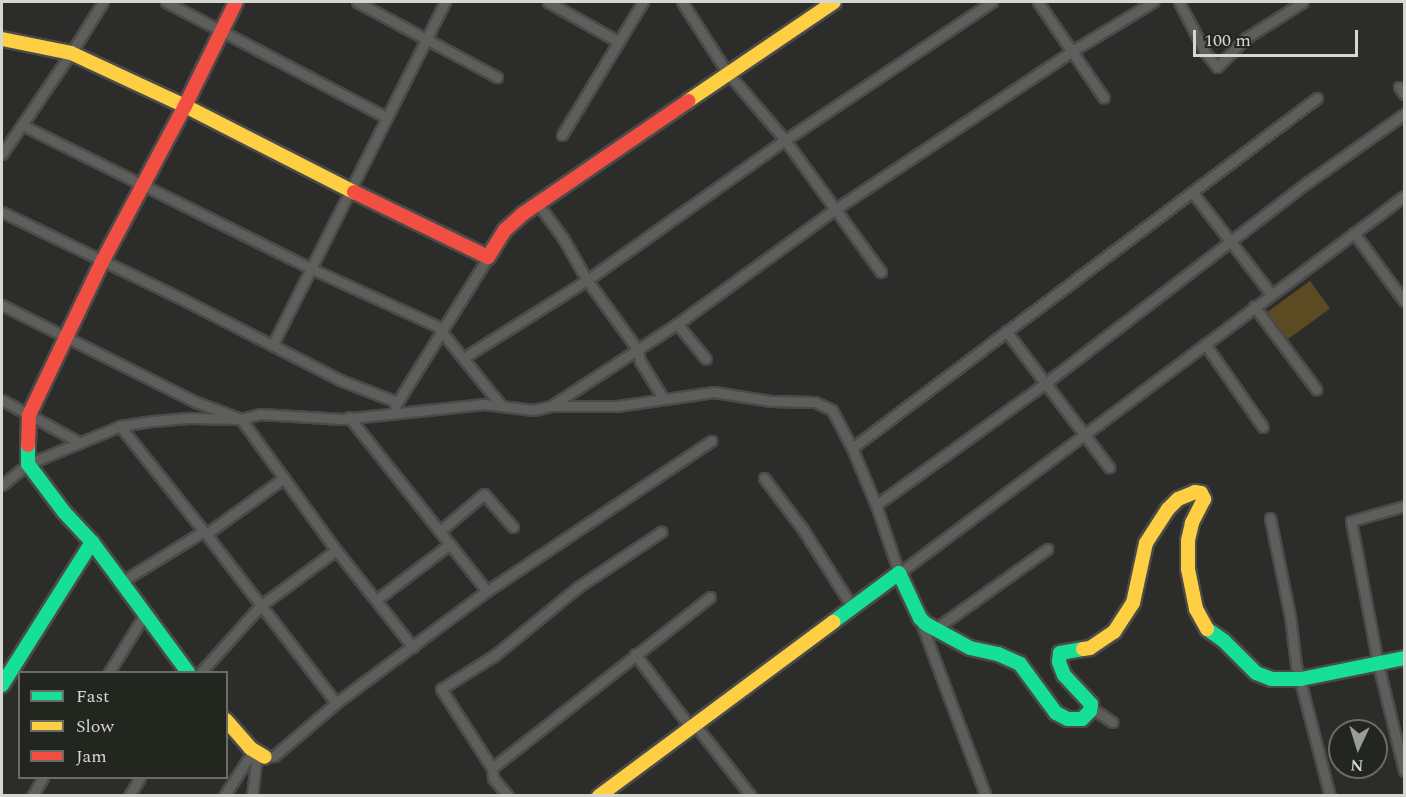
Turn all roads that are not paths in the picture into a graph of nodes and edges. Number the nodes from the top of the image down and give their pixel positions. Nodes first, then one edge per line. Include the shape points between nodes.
1 (103, 2) edge
2 (166, 2) edge
3 (236, 2) edge
4 (357, 2) edge
5 (445, 2) edge
6 (548, 2) edge
7 (643, 2) edge
8 (682, 2) edge
9 (834, 2) edge
10 (992, 2) edge
11 (1038, 2) edge
12 (1153, 2) edge
13 (1179, 2) edge
14 (1303, 2) edge
15 (223, 29) junction
16 (426, 38) junction
17 (2, 39) edge
18 (619, 42) junction
19 (1072, 51) junction
20 (71, 53) junction
21 (727, 72) junction
22 (497, 77) dead end
23 (1104, 98) dead end
24 (1317, 98) dead end
25 (185, 106) junction
26 (1404, 114) edge
27 (386, 117) junction
28 (22, 124) junction
29 (562, 135) dead end
30 (785, 140) junction
31 (2, 154) edge
32 (144, 184) junction
33 (350, 190) junction
34 (1193, 193) junction
35 (1404, 196) edge
36 (538, 204) junction
37 (834, 210) junction
38 (2, 212) edge
39 (1354, 233) junction
40 (1231, 242) junction
41 (488, 257) junction
42 (102, 262) junction
43 (312, 269) junction
44 (881, 272) dead end
45 (587, 280) junction
46 (1271, 294) junction
47 (1404, 301) edge
48 (2, 305) edge
49 (1254, 306) junction
50 (677, 324) junction
51 (1006, 331) junction
52 (443, 332) junction
53 (65, 338) junction
54 (273, 344) junction
55 (1204, 344) junction
56 (638, 350) junction
57 (463, 358) junction
58 (706, 359) dead end
59 (1047, 382) junction
60 (1316, 389) dead end
61 (663, 398) junction
62 (2, 400) edge
63 (500, 404) junction
64 (395, 406) junction
65 (551, 406) junction
66 (29, 415) junction
67 (349, 417) junction
68 (241, 419) junction
69 (120, 426) junction
70 (1263, 427) dead end
71 (1084, 435) junction
72 (711, 441) dead end
73 (79, 442) junction
74 (852, 448) junction
75 (28, 464) junction
76 (1108, 467) dead end
77 (284, 478) junction
78 (764, 478) dead end
79 (2, 485) edge
80 (876, 505) junction
81 (1404, 506) edge
82 (1270, 518) dead end
83 (513, 527) dead end
84 (440, 531) junction
85 (662, 532) dead end
86 (205, 533) junction
87 (92, 542) junction
88 (450, 544) junction
89 (1047, 549) dead end
90 (336, 550) junction
91 (899, 573) junction
92 (122, 582) junction
93 (487, 591) junction
94 (710, 597) dead end
95 (376, 600) junction
96 (260, 606) junction
97 (853, 608) junction
98 (145, 614) junction
99 (920, 618) junction
100 (935, 629) junction
101 (413, 647) junction
102 (635, 654) junction
103 (1404, 658) edge
104 (1378, 664) junction
105 (110, 671) edge
106 (187, 671) edge
107 (202, 671) edge
108 (1301, 679) junction
109 (2, 685) edge
110 (336, 704) junction
111 (1090, 707) junction
112 (228, 722) edge
113 (1112, 722) dead end
114 (693, 727) junction
115 (258, 754) junction
116 (492, 768) junction
117 (1404, 771) edge
118 (42, 779) edge
119 (139, 779) edge
120 (985, 794) dead end
121 (32, 795) edge
122 (129, 795) edge
123 (224, 795) edge
124 (252, 795) edge
125 (508, 795) edge
126 (599, 795) edge
127 (751, 795) edge
128 (1330, 795) edge

1 - 20 street
2 - 15 street
3 - 15 street
4 - 16 street
5 - 16 street
6 - 18 street
7 - 18 street
8 - 21 street
9 - 21 street
10 - 30 street
11 - 19 street
12 - 19 street
13 - 14 street via 1217,68 1246,38
15 - 25 street
15 - 27 street
16 - 22 street
16 - 27 street
17 - 20 street
18 - 29 street
19 - 23 street
19 - 37 street
20 - 25 street
20 - 28 street
21 - 30 street
21 - 36 street
24 - 34 street
25 - 32 street
25 - 33 street
26 - 40 street
27 - 33 street
28 - 31 street
28 - 32 street
30 - 37 street
30 - 45 street
32 - 42 street
32 - 43 street
33 - 41 street
33 - 43 street
34 - 40 street
34 - 51 street
35 - 39 street
36 - 41 street via 505,231
36 - 45 street
37 - 44 street
37 - 50 street
38 - 42 street
39 - 46 street
39 - 47 street
40 - 46 street
40 - 59 street
41 - 52 street
42 - 53 street
42 - 54 street
43 - 52 street
43 - 54 street
45 - 56 street
45 - 57 street
46 - 49 street
48 - 53 street
49 - 55 street
49 - 60 street
50 - 56 street
50 - 58 street
51 - 59 street
51 - 74 street
52 - 57 street
52 - 64 street
53 - 66 street
53 - 68 street via 196,402
54 - 64 street
55 - 70 street
55 - 71 street
56 - 61 street via 640,361
56 - 65 street
57 - 63 street
59 - 71 street
59 - 80 street
61 - 65 street via 617,406
61 - 74 street via 714,392 771,401 815,402 832,410
62 - 66 street
63 - 64 street
63 - 65 street via 534,410
64 - 67 street
66 - 73 street
66 - 75 street
67 - 68 street via 260,414
67 - 84 street
68 - 69 street via 191,418
68 - 77 street
69 - 73 street
69 - 86 street
71 - 76 street
71 - 91 street
72 - 93 street
73 - 75 street
74 - 80 street
75 - 79 street
75 - 87 street
77 - 86 street
77 - 90 street
78 - 97 street via 802,528
80 - 91 street
81 - 104 street via 1351,521
82 - 108 street
83 - 84 street via 484,494
84 - 88 street
85 - 116 street via 578,587 495,655 441,689
86 - 92 street
86 - 96 street
87 - 92 street
87 - 109 street
88 - 93 street
88 - 95 street
89 - 100 street
90 - 95 street
90 - 96 street
91 - 97 street
91 - 99 street
92 - 98 street
93 - 101 street
94 - 102 street
95 - 101 street
96 - 107 street
96 - 110 street
97 - 114 street
98 - 105 street
98 - 106 street
99 - 100 street
99 - 120 street
100 - 111 street via 970,648 1020,664 1062,717 1082,719
101 - 110 street
102 - 114 street
102 - 116 street
103 - 104 street
104 - 108 street
104 - 117 street
108 - 111 street via 1272,679 1256,673 1206,628 1192,592 1188,541 1204,499 1201,493 1194,492 1168,509 1146,543 1133,603 1114,632 1090,648 1060,653 1064,675 1088,699
108 - 128 street
110 - 115 street via 274,756
111 - 113 street
112 - 115 street
114 - 126 street
114 - 127 street
115 - 123 street
115 - 124 street
116 - 125 street via 493,777
118 - 121 street
119 - 122 street

